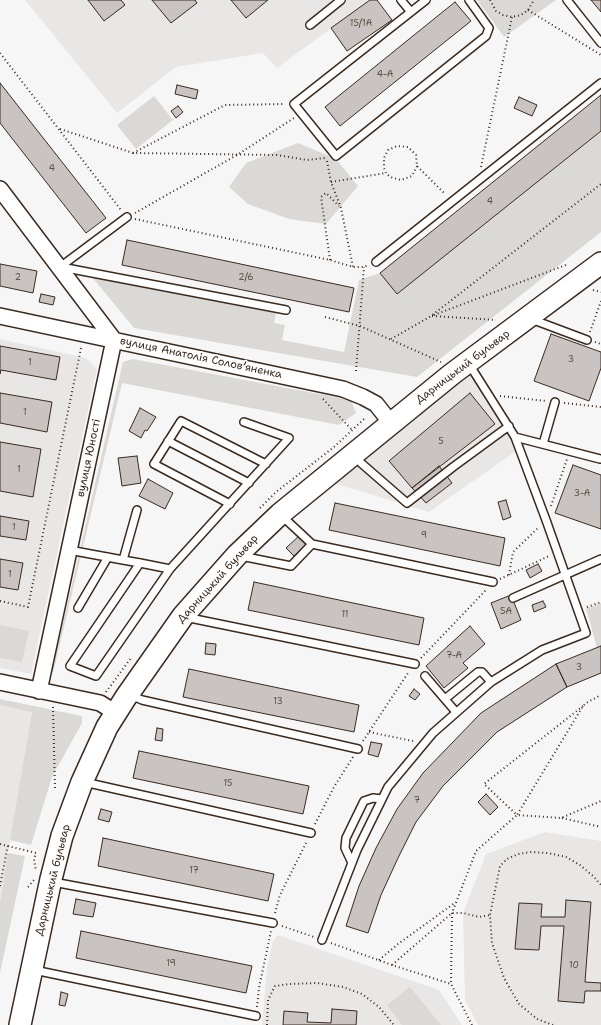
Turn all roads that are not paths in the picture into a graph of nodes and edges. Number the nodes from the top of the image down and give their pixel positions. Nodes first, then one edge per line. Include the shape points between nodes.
1 (341, 0) edge
2 (401, 0) edge
3 (426, 0) edge
4 (469, 0) edge
5 (567, 0) edge
6 (411, 12) junction
7 (310, 25) dead end
8 (601, 43) edge
9 (601, 82) edge
10 (0, 189) edge
11 (127, 217) road end
12 (376, 262) road end
13 (601, 263) edge
14 (60, 267) junction
15 (286, 310) dead end
16 (0, 316) edge
17 (527, 318) junction
18 (114, 340) junction
19 (587, 340) road end
20 (468, 362) junction
21 (555, 402) dead end
22 (244, 422) dead end
23 (391, 423) junction
24 (509, 426) junction
25 (515, 437) junction
26 (168, 441) junction
27 (543, 444) junction
28 (354, 454) junction
29 (600, 459) edge
30 (266, 464) junction
31 (249, 483) junction
32 (230, 504) junction
33 (137, 510) dead end
34 (280, 514) junction
35 (312, 544) junction
36 (69, 550) junction
37 (237, 555) junction
38 (108, 558) junction
39 (601, 558) edge
40 (123, 560) junction
41 (140, 563) junction
42 (170, 569) junction
43 (565, 574) junction
44 (493, 582) road end
45 (513, 598) dead end
46 (78, 608) dead end
47 (183, 616) junction
48 (415, 664) road end
49 (425, 676) dead end
50 (0, 682) edge
51 (491, 682) junction
52 (39, 691) junction
53 (128, 695) junction
54 (445, 699) junction
55 (456, 712) junction
56 (116, 713) junction
57 (358, 749) road end
58 (82, 782) junction
59 (382, 798) junction
60 (311, 833) road end
61 (352, 863) junction
62 (44, 879) junction
63 (272, 923) road end
64 (322, 940) road end
65 (32, 969) junction
66 (256, 1016) road end
67 (20, 1025) edge

1 - 7 lane
2 - 6 lane
3 - 6 lane
4 - 6 lane via 489,28 486,36 336,156 294,104
5 - 8 lane
9 - 12 lane
10 - 14 street, вулиця Анатолія Соловʼяненка
11 - 14 lane
13 - 17 street, Дарницький бульвар
14 - 15 lane
14 - 18 street, вулиця Анатолія Соловʼяненка
16 - 18 street
17 - 19 lane
17 - 20 street, Дарницький бульвар
18 - 23 street, вулиця Анатолія Соловʼяненка via 343,389 364,396 376,404
18 - 36 street, вулиця Юності
20 - 23 street, Дарницький бульвар
20 - 24 lane
21 - 27 lane
22 - 30 lane via 289,438
23 - 28 street, Дарницький бульвар
24 - 25 lane
24 - 28 lane via 407,503
25 - 27 lane
25 - 43 lane
26 - 30 lane via 181,421
26 - 31 lane
26 - 32 lane via 154,464
27 - 29 lane
28 - 34 street, Дарницький бульвар
30 - 31 lane
31 - 32 lane
32 - 42 lane
33 - 40 lane
34 - 35 lane
34 - 37 street, Дарницький бульвар
35 - 37 lane via 291,566
35 - 44 lane
36 - 38 lane
36 - 52 street, вулиця Юності
37 - 47 street, Дарницький бульвар
38 - 40 lane
38 - 46 lane
39 - 43 lane
40 - 41 lane
41 - 42 lane
41 - 42 lane via 70,666 96,676
43 - 45 lane
43 - 51 lane via 586,633 542,650
47 - 48 lane
47 - 53 street, Дарницький бульвар
49 - 54 lane
50 - 52 street
51 - 54 lane via 482,672 478,672
51 - 55 lane
52 - 56 street via 100,703
53 - 56 street, Дарницький бульвар
53 - 57 lane
54 - 55 lane
55 - 59 lane via 424,743
56 - 58 street, Дарницький бульвар
58 - 60 lane
58 - 62 street, Дарницький бульвар
59 - 61 lane
59 - 61 lane via 364,801 346,838 345,848
61 - 64 lane
62 - 63 lane via 68,886
62 - 65 street, Дарницький бульвар
65 - 66 lane
65 - 67 street, Дарницький бульвар

